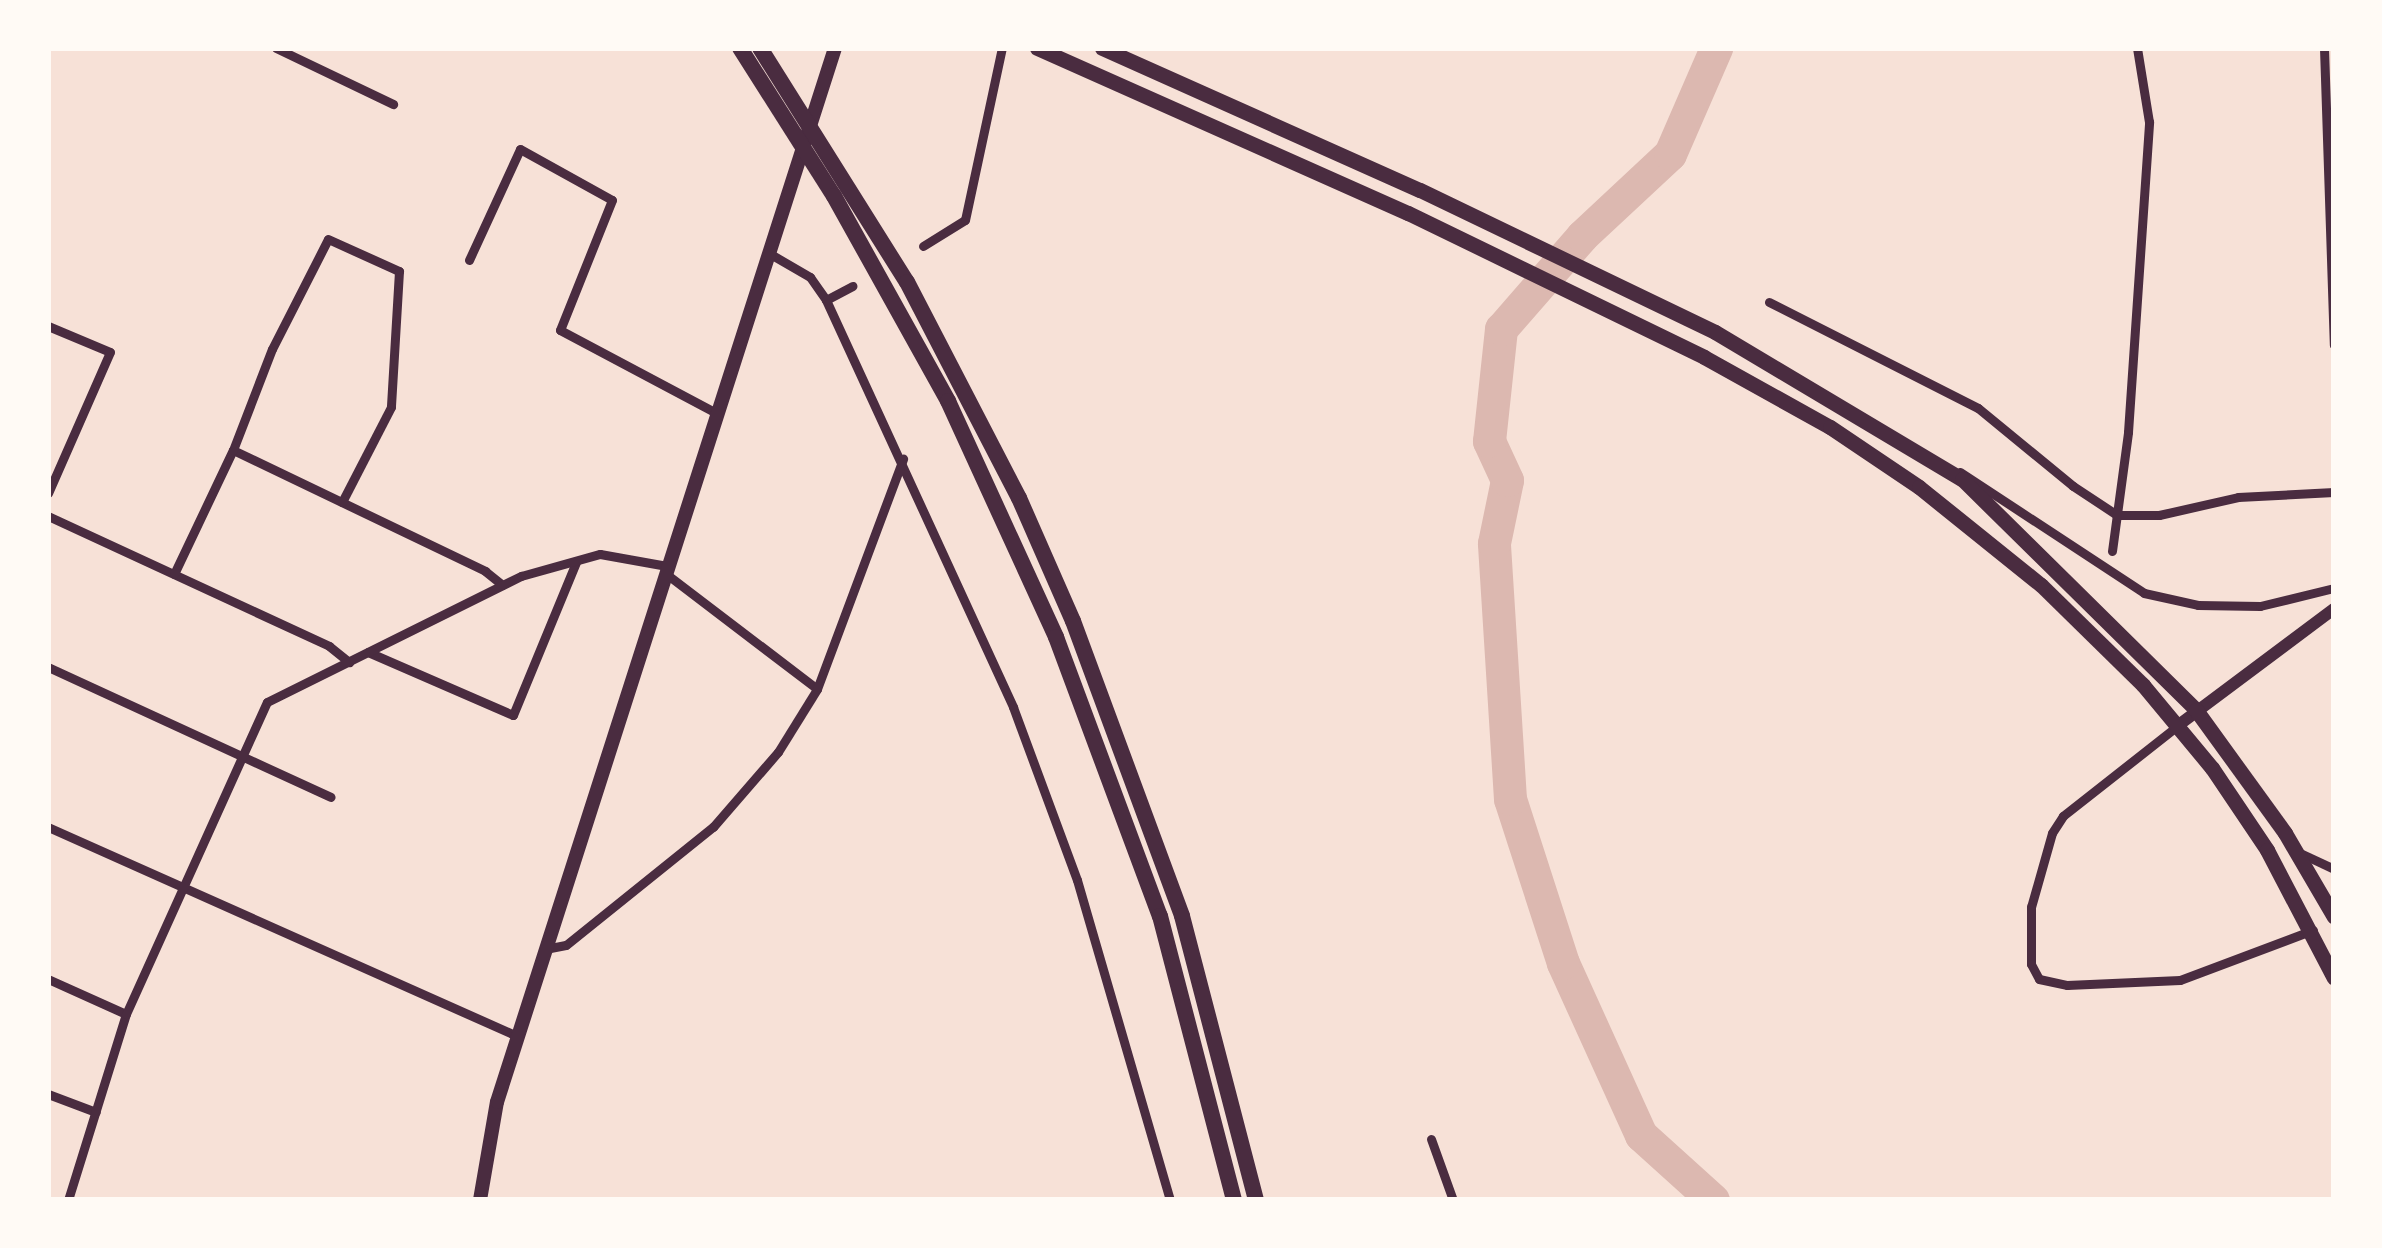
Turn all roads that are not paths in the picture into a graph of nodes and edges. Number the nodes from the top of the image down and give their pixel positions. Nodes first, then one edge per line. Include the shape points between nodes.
1 (276, 48) edge
2 (740, 48) edge
3 (760, 48) edge
4 (835, 48) edge
5 (1002, 48) edge
6 (1037, 48) edge
7 (1102, 48) edge
8 (2137, 48) edge
9 (2324, 48) edge
10 (392, 104) dead end
11 (824, 164) junction
12 (923, 245) dead end
13 (767, 252) junction
14 (470, 260) dead end
15 (852, 286) dead end
16 (826, 301) junction
17 (1769, 302) dead end
18 (48, 326) edge
19 (2334, 345) edge
20 (716, 413) junction
21 (233, 451) junction
22 (903, 459) junction
23 (1933, 459) junction
24 (2334, 491) edge
25 (48, 493) edge
26 (342, 502) junction
27 (2117, 515) junction
28 (48, 516) edge
29 (2112, 551) dead end
30 (576, 562) junction
31 (666, 569) junction
32 (174, 574) junction
33 (502, 585) junction
34 (2334, 588) edge
35 (2334, 609) edge
36 (368, 652) junction
37 (349, 662) junction
38 (48, 667) edge
39 (818, 689) junction
40 (2196, 710) junction
41 (2176, 727) junction
42 (244, 757) junction
43 (330, 797) dead end
44 (48, 826) edge
45 (2295, 851) junction
46 (2334, 869) edge
47 (182, 890) junction
48 (2334, 917) edge
49 (2313, 930) junction
50 (545, 949) junction
51 (2334, 978) edge
52 (48, 979) edge
53 (127, 1014) junction
54 (517, 1036) junction
55 (48, 1094) edge
56 (95, 1112) junction
57 (1431, 1139) dead end
58 (68, 1200) edge
59 (480, 1200) edge
60 (1170, 1200) edge
61 (1234, 1200) edge
62 (1256, 1200) edge
63 (1454, 1200) edge

1 - 10 street
2 - 11 highway
3 - 11 highway
4 - 13 main road
5 - 12 street via 964,220
6 - 41 highway via 1408,213 1704,357 1829,428 1948,508 2041,585
7 - 23 highway via 1715,332
8 - 27 street via 2149,122
9 - 19 street
11 - 61 highway via 948,400 1064,656 1160,916
11 - 62 highway via 908,281 1072,621 1182,916
13 - 16 street via 810,277
13 - 20 main road
14 - 20 street via 520,148 612,200 560,329
15 - 16 street
16 - 22 street
17 - 27 street via 1978,408
18 - 25 street via 110,352
20 - 31 main road
21 - 26 street
21 - 26 street via 328,239 399,271 391,407
21 - 32 street
22 - 39 street
22 - 60 street via 1050,801
23 - 34 street via 1979,481 2144,593 2198,605 2260,605
23 - 40 highway via 2018,531
24 - 27 street
26 - 33 street
27 - 29 street
28 - 32 street
30 - 31 street via 600,554
30 - 33 street
30 - 36 street via 513,715
31 - 39 street
31 - 50 main road
32 - 37 street
33 - 36 street
35 - 40 street
36 - 37 street
37 - 42 street via 267,702
38 - 42 street
39 - 50 street via 778,752 713,827 566,945
40 - 41 street
40 - 45 highway
41 - 49 highway via 2212,769
41 - 49 street via 2052,833 2032,907 2031,964 2039,979 2180,980
42 - 43 street
42 - 47 street
44 - 47 street
45 - 46 street
45 - 48 highway
47 - 53 street
47 - 54 street
49 - 51 highway
50 - 54 main road
52 - 53 street
53 - 56 street
54 - 59 main road
55 - 56 street
56 - 58 street
57 - 63 street

